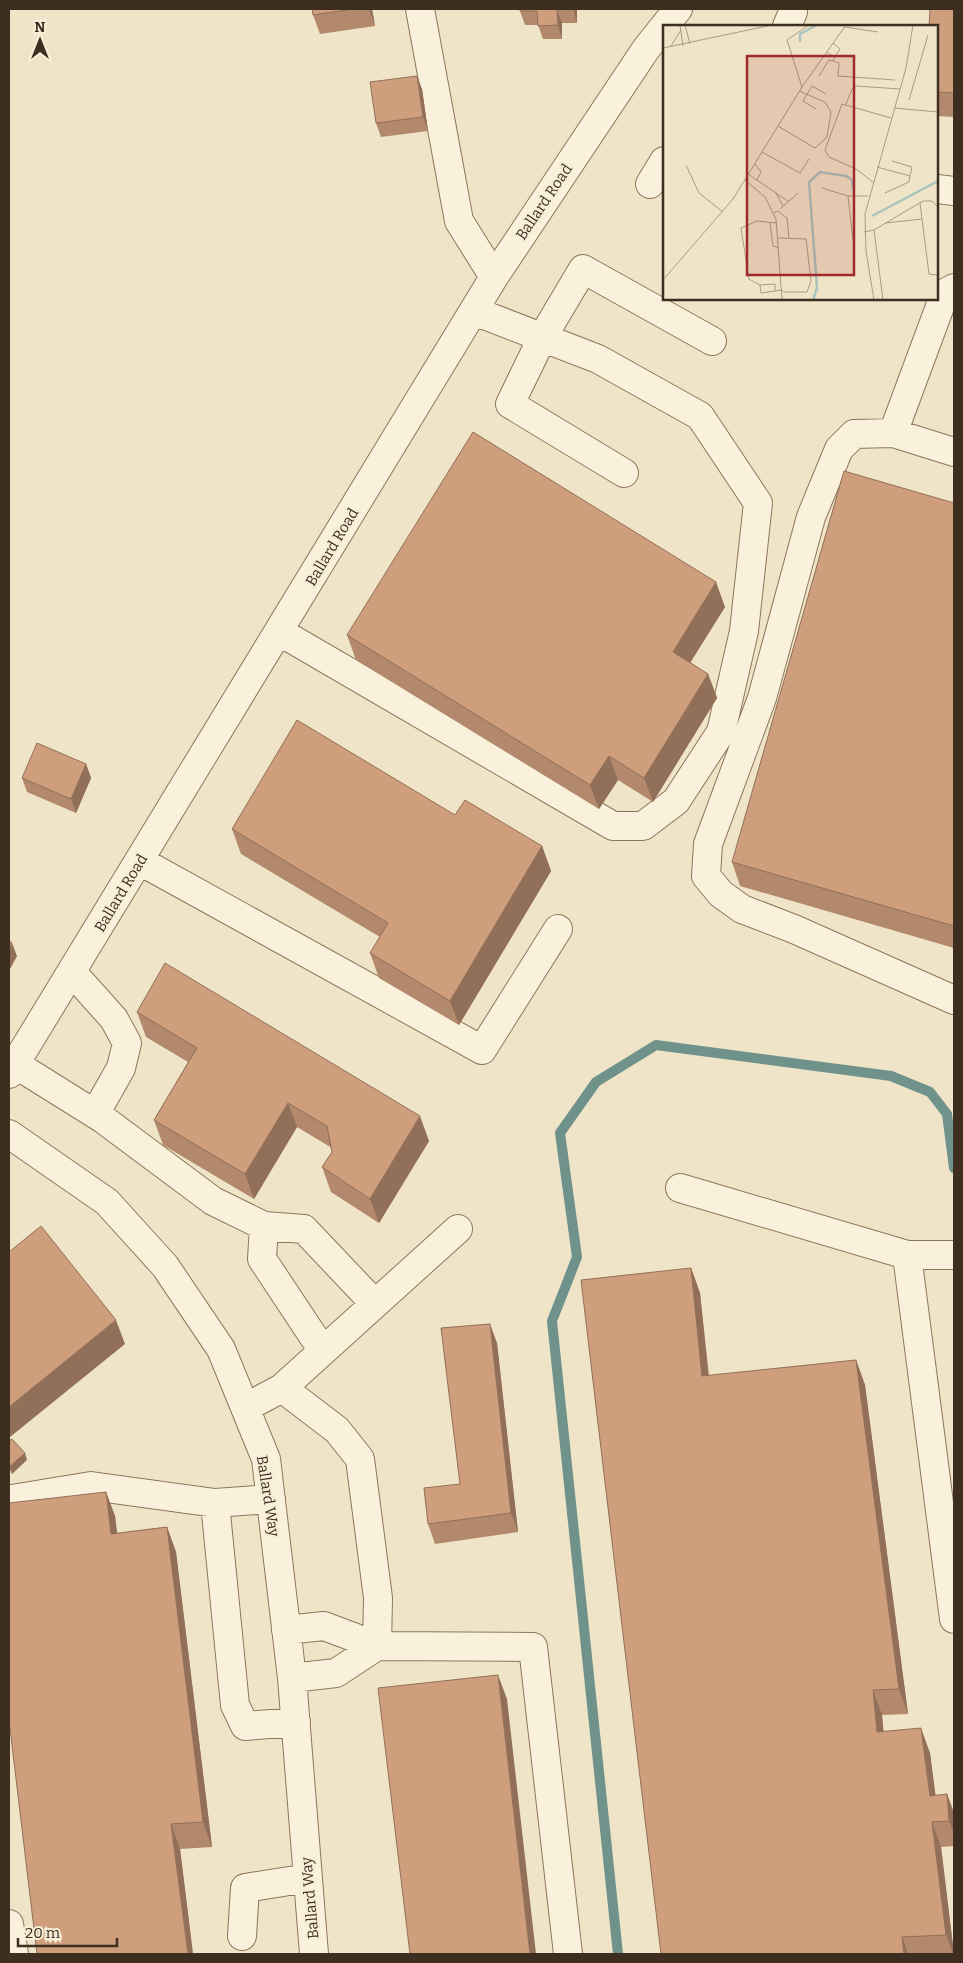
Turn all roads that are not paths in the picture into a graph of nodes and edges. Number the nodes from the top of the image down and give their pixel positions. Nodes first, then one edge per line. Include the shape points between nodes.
1 (420, 9) edge
2 (678, 9) edge
3 (665, 25) edge
4 (663, 27) edge
5 (938, 189) edge
6 (954, 191) edge
7 (494, 277) junction
8 (954, 288) edge
9 (474, 311) junction
10 (542, 338) junction
11 (712, 341) dead end
12 (893, 433) junction
13 (954, 452) edge
14 (624, 473) dead end
15 (280, 632) junction
16 (140, 861) junction
17 (558, 929) dead end
18 (72, 972) junction
19 (954, 1000) edge
20 (12, 1069) edge
21 (95, 1114) junction
22 (9, 1134) edge
23 (680, 1188) dead end
24 (264, 1226) junction
25 (458, 1229) dead end
26 (907, 1255) junction
27 (954, 1256) edge
28 (375, 1304) junction
29 (323, 1351) junction
30 (282, 1388) junction
31 (245, 1408) junction
32 (270, 1499) junction
33 (9, 1501) edge
34 (215, 1503) junction
35 (954, 1619) edge
36 (286, 1630) junction
37 (377, 1646) junction
38 (292, 1678) junction
39 (296, 1722) junction
40 (308, 1878) junction
41 (9, 1924) edge
42 (242, 1936) dead end
43 (14, 1954) edge
44 (314, 1954) edge
45 (568, 1954) edge

1 - 7 street via 459,221
2 - 3 street, Ballard Road
4 - 7 street, Ballard Road
5 - 6 street
7 - 9 street, Ballard Road
8 - 12 street via 945,293
9 - 10 street
9 - 15 street, Ballard Road
10 - 11 street via 583,269
10 - 14 street via 510,404
10 - 15 street via 598,359 700,416 758,504 744,631 721,732 676,800 643,826 614,826
12 - 13 street
12 - 19 street via 854,434 839,449 811,517 762,698 708,844 706,876 721,894 742,909
15 - 16 street, Ballard Road
16 - 17 street via 482,1050
16 - 18 street, Ballard Road
18 - 20 street, Ballard Road
18 - 21 street via 114,1019 127,1043 120,1068
20 - 21 street
21 - 24 street via 213,1201
22 - 31 street, Ballard Way via 107,1202 165,1266 221,1349
23 - 26 street
24 - 28 street via 304,1229
24 - 29 street via 262,1259
25 - 28 street
26 - 27 street
26 - 35 street
28 - 29 street
29 - 30 street
30 - 31 street
30 - 37 street via 337,1430 360,1459 378,1598
31 - 32 street, Ballard Way via 266,1459
32 - 34 street
32 - 36 street, Ballard Way
33 - 34 street via 91,1486
34 - 39 street via 234,1705 245,1726
36 - 37 street via 324,1626
36 - 38 street, Ballard Way
37 - 38 street via 336,1673
37 - 45 street via 533,1647
38 - 39 street, Ballard Way
39 - 40 street, Ballard Way
40 - 42 street via 245,1888
40 - 44 street, Ballard Way
41 - 43 street

